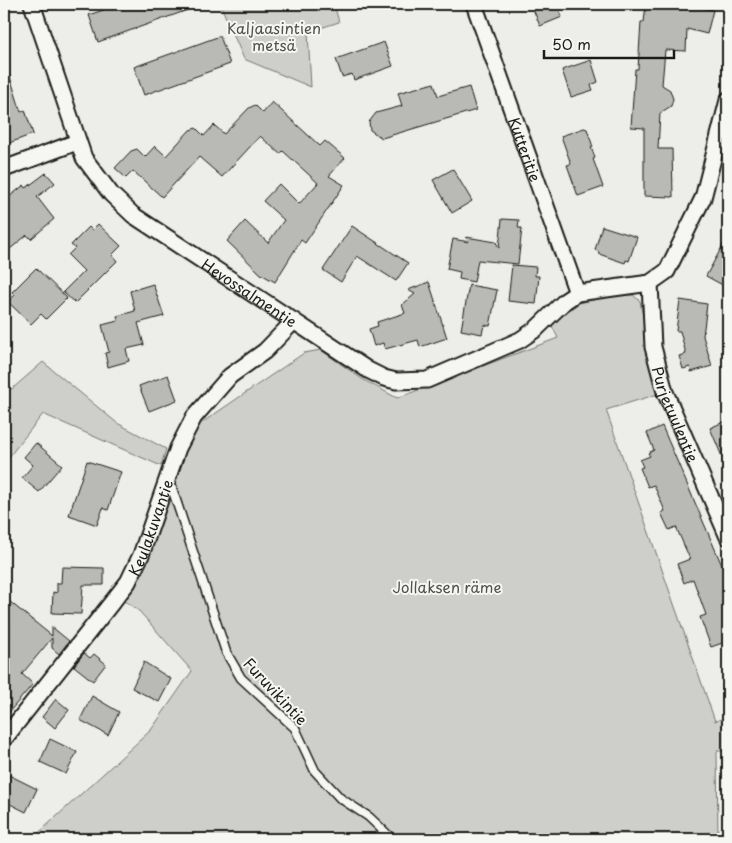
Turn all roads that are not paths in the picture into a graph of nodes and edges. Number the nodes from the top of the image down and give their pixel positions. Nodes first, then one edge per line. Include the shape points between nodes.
1 (32, 4) edge
2 (474, 4) edge
3 (728, 100) edge
4 (78, 142) junction
5 (4, 170) edge
6 (650, 283) junction
7 (577, 293) junction
8 (294, 322) junction
9 (168, 474) junction
10 (726, 527) edge
11 (4, 739) edge
12 (392, 839) edge

1 - 4 street, Hevossalmentie
2 - 7 street, Kutteritie
3 - 6 street via 698,213 667,271
4 - 5 street
4 - 8 street, Hevossalmentie via 96,178 133,215
6 - 7 street
6 - 10 street, Purjetuulentie via 653,347 665,392
7 - 8 street, Hevossalmentie via 520,340 427,380 411,382 376,375
8 - 9 street, Keulakuvantie via 278,340 230,376 204,403 186,431
9 - 11 street, Keulakuvantie via 141,555 128,582
9 - 12 lane, Furuvikintie via 226,652 241,678 295,728 315,771 340,798 370,817

